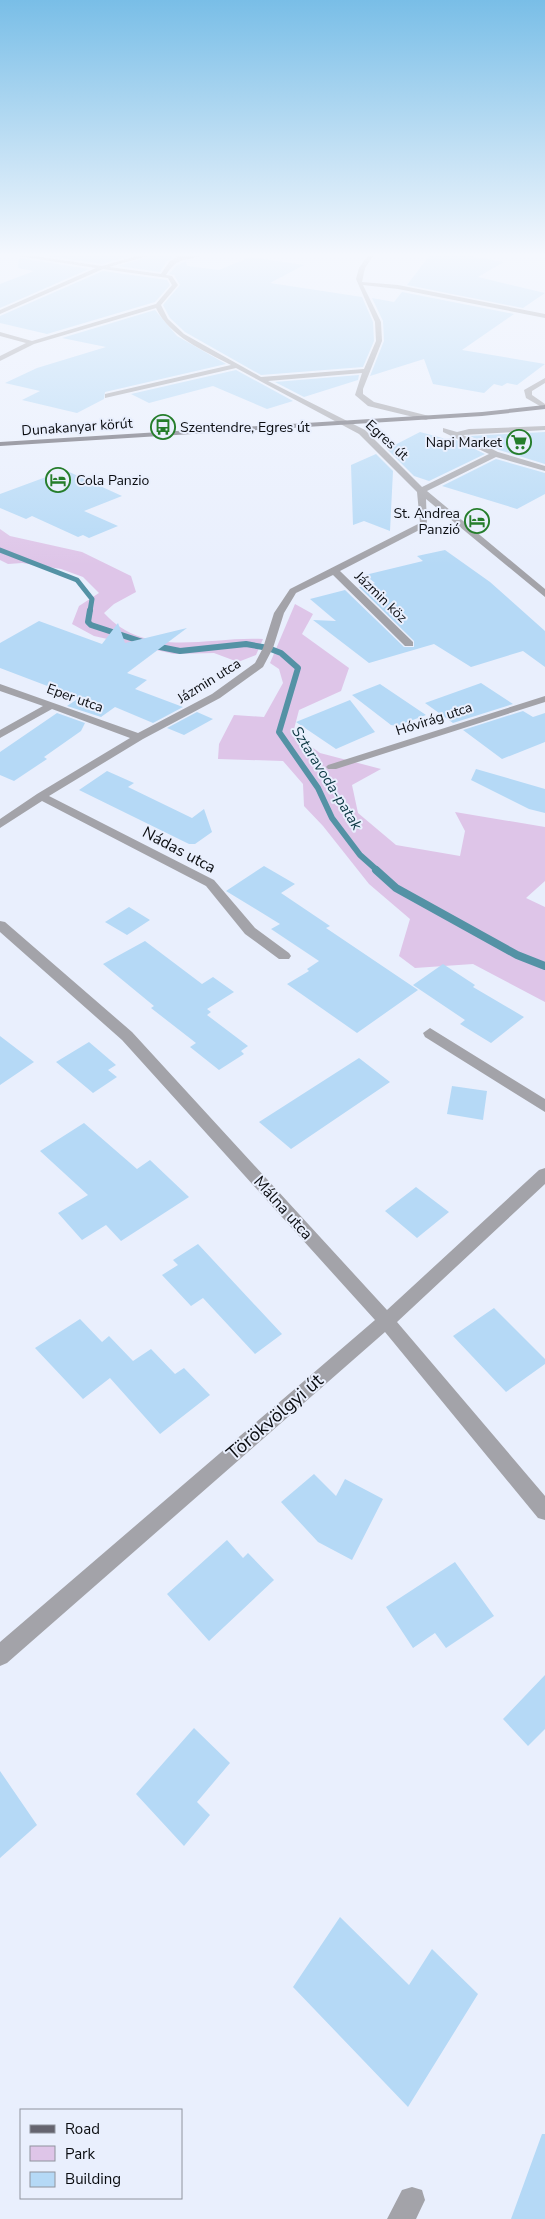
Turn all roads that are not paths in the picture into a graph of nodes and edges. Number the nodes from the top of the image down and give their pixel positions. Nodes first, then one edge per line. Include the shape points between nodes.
1 (223, 359) edge
2 (371, 359) edge
3 (236, 366) junction
4 (366, 371) junction
5 (260, 379) junction
6 (545, 380) edge
7 (108, 396) dead end
8 (545, 407) edge
9 (426, 418) junction
10 (342, 423) junction
11 (545, 428) edge
12 (446, 430) dead end
13 (456, 435) junction
14 (0, 444) edge
15 (495, 454) junction
16 (545, 469) edge
17 (421, 491) junction
18 (334, 570) junction
19 (545, 594) edge
20 (409, 644) dead end
21 (0, 688) edge
22 (545, 699) edge
23 (52, 705) junction
24 (0, 735) edge
25 (139, 737) junction
26 (332, 767) dead end
27 (40, 796) junction
28 (0, 824) edge
29 (0, 925) edge
30 (284, 956) dead end
31 (430, 1033) dead end
32 (545, 1106) edge
33 (545, 1174) edge
34 (386, 1321) junction
35 (545, 1511) edge
36 (0, 1656) edge

1 - 3 street, Egres út
2 - 4 street
3 - 5 street, Egres út
3 - 7 street
4 - 5 street
4 - 9 street via 359,395 371,404
5 - 10 street, Egres út
6 - 8 street via 528,390 530,396
8 - 9 main road, Dunakanyar körút
9 - 10 main road, Dunakanyar körút
10 - 14 main road, Dunakanyar körút
10 - 17 street, Egres út via 362,432
11 - 13 street via 469,431
12 - 13 street
13 - 15 street
15 - 16 street
15 - 17 street
17 - 18 street, Jázmin utca via 424,524
17 - 19 street, Egres út
18 - 20 street, Jázmin köz
18 - 25 street, Jázmin utca via 293,591 279,614 259,665 216,696
21 - 23 street, Eper utca
22 - 26 street, Hóvirág utca
23 - 24 street
23 - 25 street, Eper utca
25 - 27 street, Jázmin utca
27 - 28 street, Jázmin utca
27 - 30 street, Nádas utca via 210,883 250,932
29 - 34 street, Málna utca via 127,1036
31 - 32 street
33 - 34 street, Törökvölgyi út
34 - 35 street, Málna utca
34 - 36 street, Törökvölgyi út

